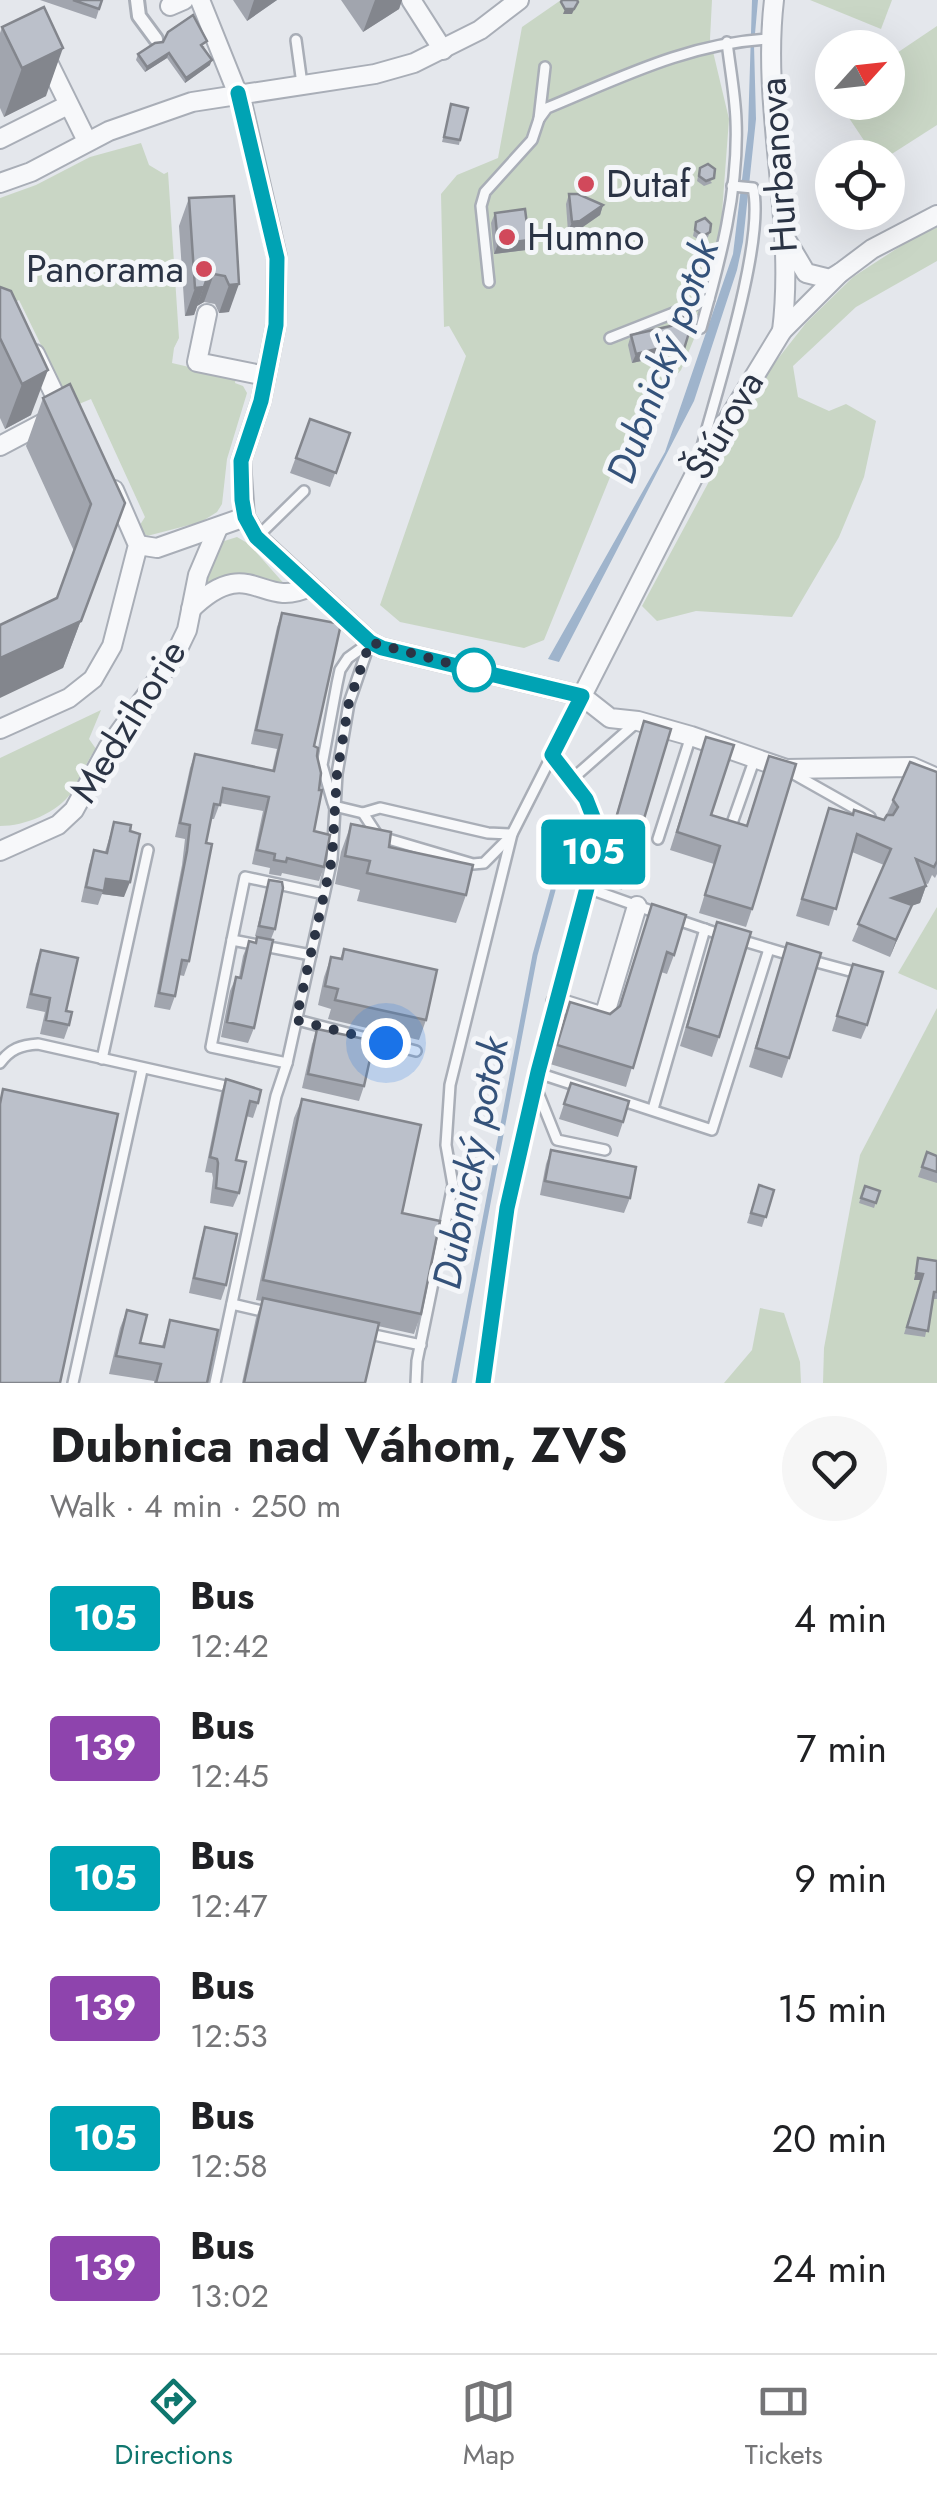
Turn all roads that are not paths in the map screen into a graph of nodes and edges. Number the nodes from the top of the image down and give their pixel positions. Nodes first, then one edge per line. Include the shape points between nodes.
1 (137, 0) edge
2 (200, 0) edge
3 (410, 0) edge
4 (519, 0) edge
5 (774, 0) edge
6 (156, 39) edge
7 (764, 39) junction
8 (296, 40) dead end
9 (727, 42) junction
10 (443, 50) junction
11 (46, 58) edge
12 (545, 67) dead end
13 (302, 84) junction
14 (238, 93) junction
15 (68, 105) junction
16 (539, 119) junction
17 (0, 140) edge
18 (87, 141) junction
19 (0, 182) edge
20 (733, 186) junction
21 (937, 215) edge
22 (785, 236) junction
23 (840, 273) junction
24 (489, 282) dead end
25 (709, 299) junction
26 (207, 314) dead end
27 (701, 328) dead end
28 (782, 330) junction
29 (610, 338) dead end
30 (30, 344) edge
31 (266, 376) junction
32 (0, 446) edge
33 (696, 472) junction
34 (109, 481) edge
35 (304, 491) dead end
36 (245, 517) junction
37 (218, 528) junction
38 (256, 537) junction
39 (138, 545) junction
40 (308, 587) junction
41 (191, 609) junction
42 (370, 642) junction
43 (582, 696) junction
44 (638, 721) junction
45 (0, 729) edge
46 (691, 736) junction
47 (552, 755) junction
48 (754, 758) junction
49 (786, 769) junction
50 (937, 778) edge
51 (571, 780) junction
52 (334, 806) junction
53 (363, 813) junction
54 (884, 825) edge
55 (730, 829) edge
56 (512, 834) junction
57 (658, 840) dead end
58 (148, 850) dead end
59 (0, 851) edge
60 (587, 888) junction
61 (324, 894) junction
62 (637, 906) junction
63 (705, 930) junction
64 (232, 940) junction
65 (769, 949) junction
66 (310, 955) junction
67 (877, 979) edge
68 (556, 1002) junction
69 (296, 1020) junction
70 (416, 1050) dead end
71 (102, 1059) junction
72 (0, 1063) edge
73 (287, 1064) junction
74 (142, 1070) junction
75 (538, 1072) junction
76 (536, 1087) junction
77 (238, 1088) edge
78 (257, 1092) edge
79 (276, 1096) junction
80 (653, 1108) junction
81 (605, 1150) dead end
82 (232, 1304) junction
83 (270, 1312) edge
84 (345, 1329) edge
85 (420, 1345) junction
86 (417, 1361) junction
87 (73, 1383) edge
88 (215, 1383) edge
89 (406, 1383) edge
90 (416, 1383) edge
91 (483, 1383) edge

1 - 6 street via 138,16
2 - 14 street
3 - 10 street
4 - 10 street
5 - 7 street, Hurbanova
7 - 9 lane
7 - 22 street, Hurbanova
8 - 13 lane
9 - 16 lane via 648,64 546,108
9 - 20 lane via 736,122
10 - 13 street via 375,74
11 - 15 street
12 - 16 lane
13 - 14 street
14 - 18 street via 192,102
14 - 31 street via 277,258 276,325
15 - 17 street
15 - 18 street
16 - 24 lane via 526,149 484,192
18 - 19 street
20 - 25 lane
20 - 33 lane via 753,188 752,236
21 - 23 street, Štúrova via 872,248
22 - 23 street via 806,273 830,279
22 - 28 street, Hurbanova
23 - 28 street, Štúrova
25 - 27 lane
25 - 29 lane
26 - 31 street via 198,362
28 - 33 street, Štúrova
30 - 32 street via 68,416
31 - 36 street via 241,461
33 - 43 street, Štúrova
34 - 39 street
35 - 38 lane
36 - 37 street
36 - 38 street
37 - 39 street via 157,548
37 - 41 street, Medzihorie
38 - 40 street
39 - 45 street via 112,646 93,680
40 - 41 street via 291,593 228,582
40 - 42 street
41 - 59 street, Medzihorie via 174,657 108,748 74,810 58,825
42 - 43 street
42 - 52 lane via 349,702
42 - 52 lane via 348,658 336,684 322,765
43 - 44 street via 610,718
43 - 47 lane, Štúrova
44 - 46 street
44 - 51 lane
46 - 48 street
46 - 57 lane
47 - 51 lane
47 - 56 lane, Štúrova
48 - 49 street
48 - 55 lane
49 - 50 street via 912,767
49 - 54 lane
51 - 60 lane via 595,822
52 - 53 lane
52 - 61 lane
53 - 56 lane via 380,808
53 - 56 lane via 378,836 474,864
56 - 85 lane, Štúrova via 450,1085 446,1145 453,1185
58 - 71 lane
60 - 62 lane
60 - 68 lane
61 - 64 lane via 245,877
61 - 66 lane
62 - 63 lane
62 - 68 street via 604,1017
63 - 65 lane
63 - 80 lane
64 - 66 lane
64 - 73 lane via 211,1047
65 - 67 lane
65 - 80 lane via 712,1130
66 - 69 lane
68 - 75 lane
69 - 70 lane
69 - 73 lane
71 - 72 lane via 38,1044 10,1051
71 - 74 lane
73 - 79 lane
74 - 77 lane
74 - 87 lane
75 - 76 lane
75 - 80 lane
76 - 81 lane via 557,1140
76 - 91 lane via 507,1208
78 - 79 lane
79 - 82 lane
82 - 83 lane
82 - 88 lane
84 - 85 lane
85 - 86 lane, Štúrova
86 - 89 lane
86 - 90 lane

